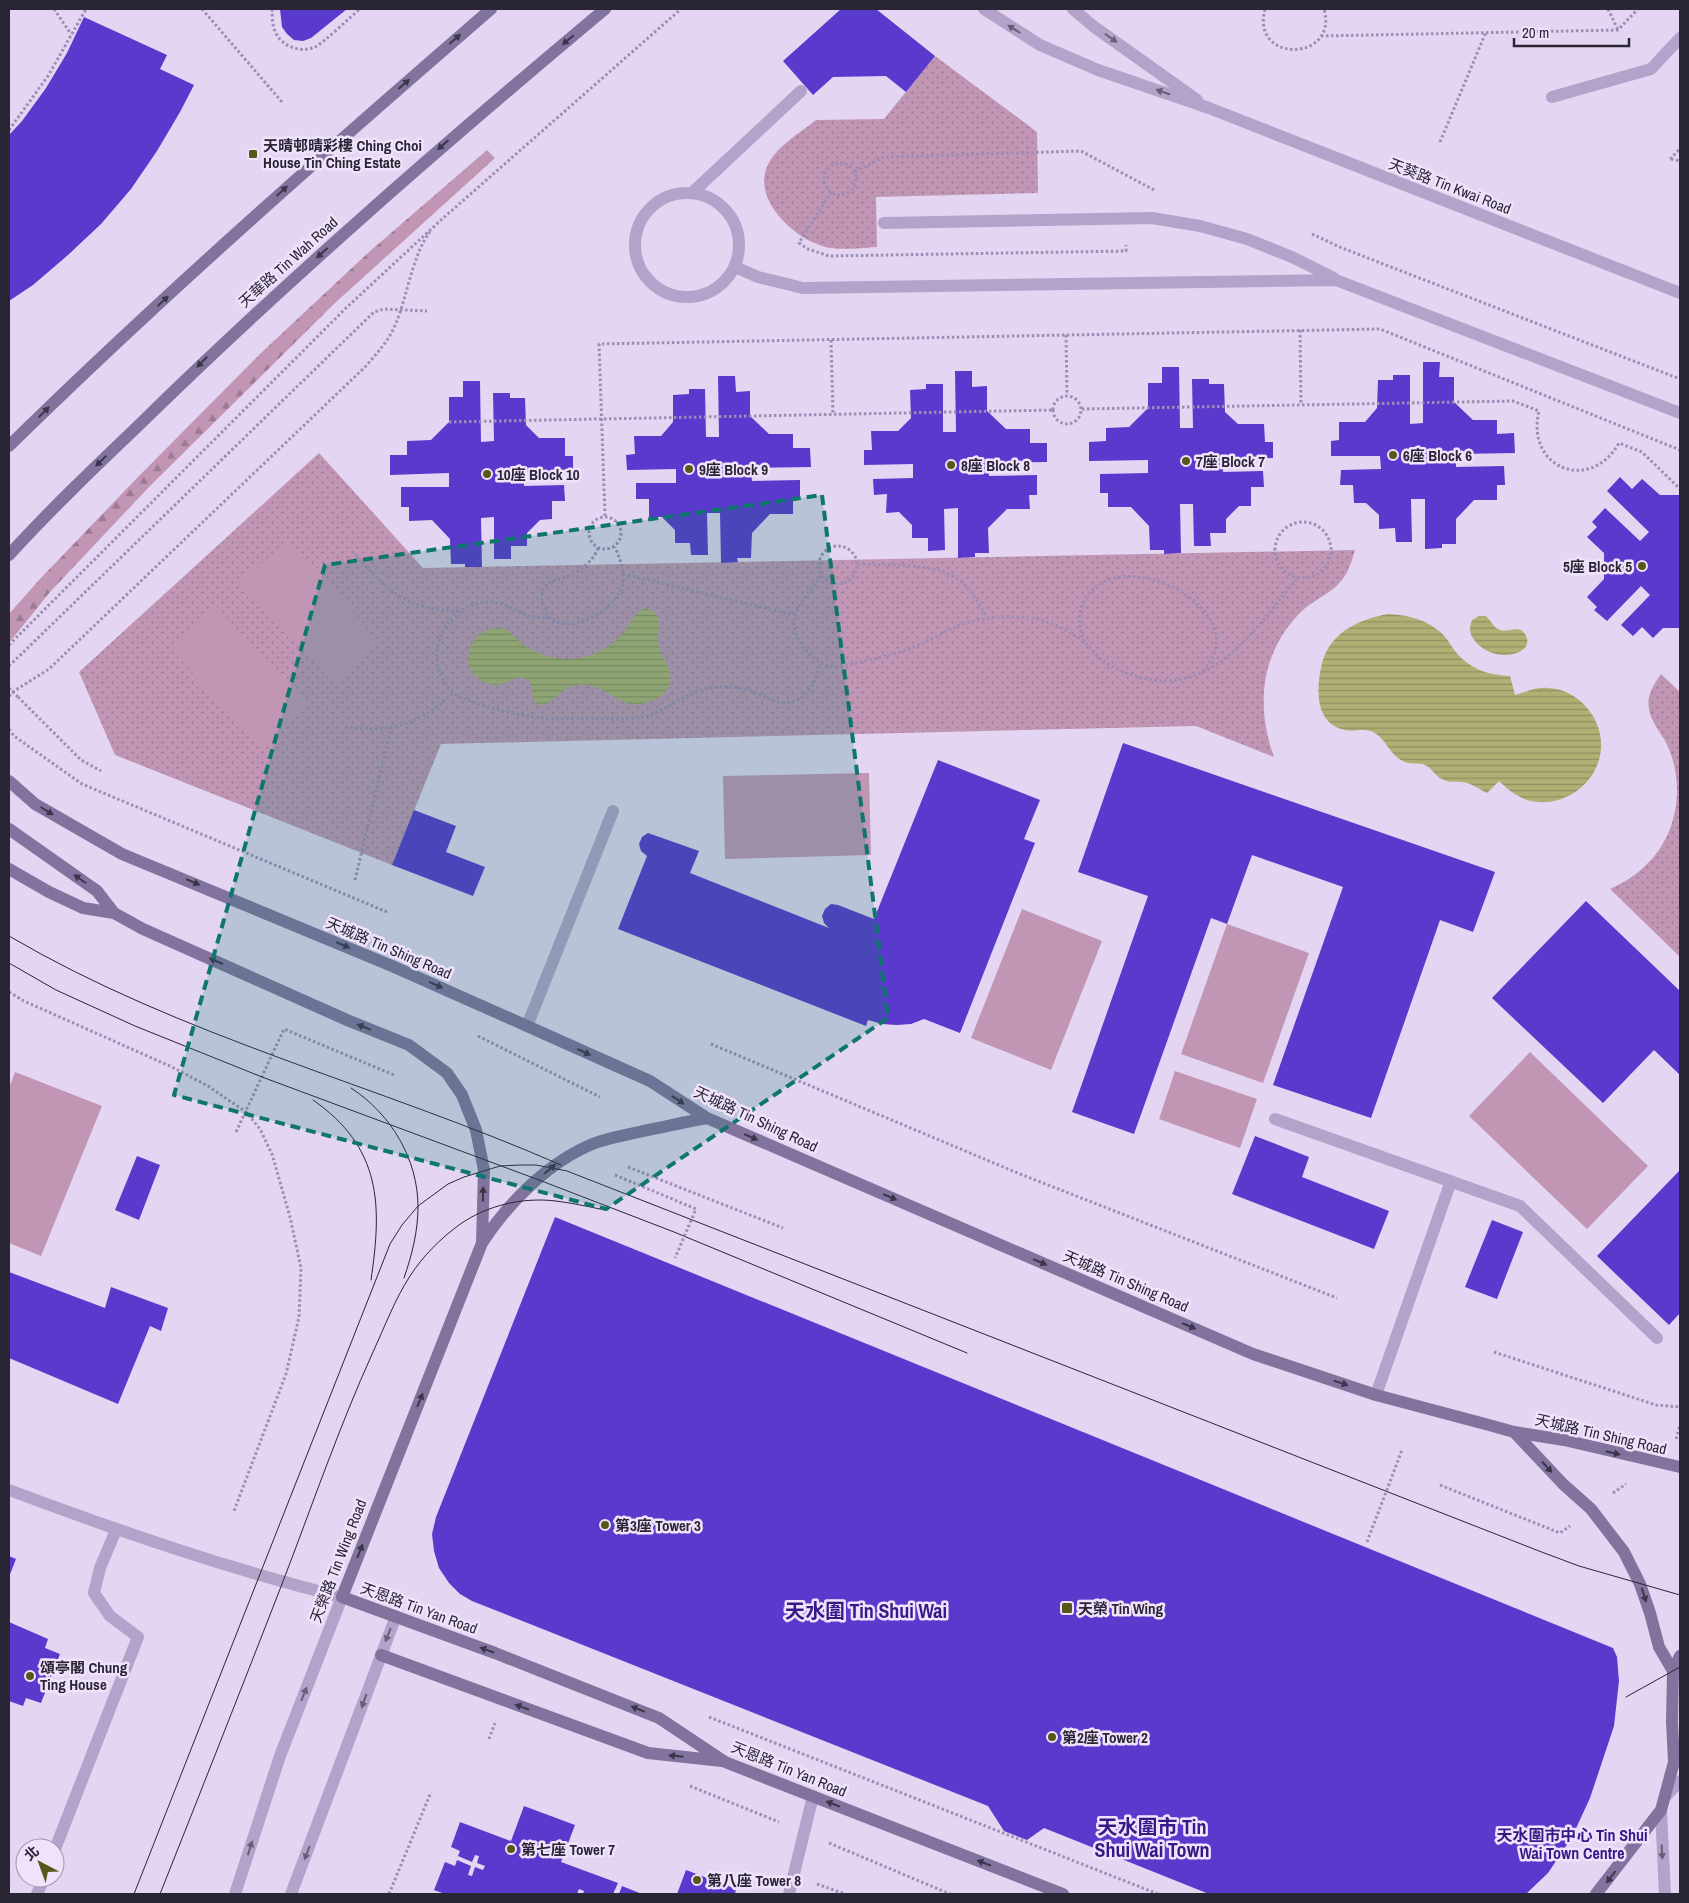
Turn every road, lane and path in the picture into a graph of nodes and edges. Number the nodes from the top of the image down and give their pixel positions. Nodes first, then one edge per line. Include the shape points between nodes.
1 (54, 9) edge
2 (86, 9) edge
3 (202, 9) edge
4 (272, 9) edge
5 (360, 9) edge
6 (491, 9) edge
7 (605, 9) edge
8 (682, 9) edge
9 (984, 9) edge
10 (1073, 9) edge
11 (1265, 9) edge
12 (1324, 9) edge
13 (1608, 9) edge
14 (1638, 9) edge
15 (1618, 30) junction
16 (1486, 32) junction
17 (71, 34) junction
18 (1321, 36) junction
19 (1680, 38) edge
20 (801, 91) dead end
21 (1552, 96) dead end
22 (282, 102) dead end
23 (1209, 108) junction
24 (9, 130) edge
25 (1440, 142) dead end
26 (1680, 149) edge
27 (1680, 161) edge
28 (855, 172) junction
29 (1154, 190) dead end
30 (693, 192) junction
31 (441, 220) junction
32 (884, 223) dead end
33 (735, 267) junction
34 (1336, 280) junction
35 (1680, 293) edge
36 (400, 310) junction
37 (427, 311) dead end
38 (1300, 330) junction
39 (1066, 335) junction
40 (831, 340) junction
41 (1067, 395) junction
42 (1301, 405) junction
43 (1082, 409) junction
44 (1052, 410) junction
45 (1680, 413) edge
46 (833, 414) junction
47 (602, 418) junction
48 (449, 422) dead end
49 (9, 446) edge
50 (1680, 450) edge
51 (1680, 489) edge
52 (605, 516) junction
53 (614, 547) junction
54 (598, 548) junction
55 (352, 552) dead end
56 (9, 555) edge
57 (858, 564) junction
58 (623, 574) junction
59 (821, 576) junction
60 (1298, 578) junction
61 (459, 611) junction
62 (794, 615) junction
63 (550, 618) junction
64 (988, 618) junction
65 (1084, 642) junction
66 (9, 645) edge
67 (820, 663) junction
68 (9, 666) edge
69 (1198, 675) junction
70 (9, 688) edge
71 (453, 693) junction
72 (9, 696) edge
73 (345, 727) dead end
74 (391, 728) junction
75 (9, 729) edge
76 (102, 771) dead end
77 (9, 782) edge
78 (613, 811) dead end
79 (9, 829) edge
80 (9, 869) edge
81 (355, 880) dead end
82 (387, 912) dead end
83 (114, 913) junction
84 (9, 992) edge
85 (527, 1026) junction
86 (476, 1035) dead end
87 (711, 1044) dead end
88 (394, 1075) dead end
89 (600, 1098) dead end
90 (246, 1112) junction
91 (707, 1118) junction
92 (1275, 1120) dead end
93 (236, 1132) dead end
94 (628, 1166) dead end
95 (615, 1175) dead end
96 (1451, 1181) junction
97 (783, 1228) dead end
98 (482, 1243) junction
99 (675, 1258) dead end
100 (1337, 1298) dead end
101 (1657, 1338) dead end
102 (1494, 1352) dead end
103 (1376, 1395) junction
104 (1680, 1407) edge
105 (1514, 1432) junction
106 (1402, 1450) dead end
107 (1680, 1467) edge
108 (1440, 1484) dead end
109 (9, 1490) edge
110 (234, 1511) dead end
111 (116, 1530) junction
112 (1560, 1533) dead end
113 (1367, 1542) dead end
114 (342, 1597) junction
115 (396, 1616) junction
116 (381, 1655) junction
117 (1680, 1656) edge
118 (1673, 1671) junction
119 (706, 1716) dead end
120 (725, 1762) junction
121 (1680, 1781) edge
122 (431, 1792) dead end
123 (814, 1796) junction
124 (1666, 1796) junction
125 (1661, 1810) junction
126 (804, 1832) junction
127 (59, 1838) edge
128 (1030, 1881) junction
129 (235, 1894) edge
130 (291, 1894) edge
131 (389, 1894) edge
132 (789, 1894) edge
133 (950, 1894) edge
134 (1044, 1894) edge
135 (1063, 1894) edge
136 (1158, 1894) edge
137 (1596, 1894) edge
138 (1665, 1894) edge

1 - 17 path
2 - 17 path
3 - 22 path
4 - 5 path via 274,30 280,40 290,48 303,50 316,47
49 -> 6 main road via 303,172
7 -> 56 main road, 天華路 Tin Wah Road via 382,198 210,354 69,491
8 - 31 path
23 -> 9 street, 天葵路 Tin Kwai Road via 1098,70 1040,45
10 -> 23 street, 天葵路 Tin Kwai Road
11 - 18 path via 1263,27 1268,37 1284,49 1305,49
12 - 18 path via 1325,26
13 - 15 path
14 - 15 path
15 - 16 path
16 - 18 path
16 - 25 path
17 - 24 path via 48,76
19 - 21 street via 1651,69
20 - 30 street
23 - 35 street, 天葵路 Tin Kwai Road
26 - 27 path via 1670,159
28 - 28 path via 856,183 846,195 835,195 824,183 825,172 832,164 843,162
28 - 29 path via 883,157 1081,150
30 - 33 street via 723,206 733,219 739,234 740,251
30 - 33 street via 676,193 648,209 634,239 641,271 665,293 697,297 713,291
31 - 36 path via 422,247
31 - 66 path via 346,308
32 - 34 street via 1152,218 1200,226 1247,239
33 - 34 street via 758,277 803,288
34 - 45 street
36 - 37 path
36 - 68 path via 374,312 361,323
36 - 72 path via 389,340 365,367 50,669
38 - 39 path
38 - 42 path
38 - 50 path via 1380,329
39 - 40 path
39 - 41 path
40 - 46 path
40 - 47 path via 599,344
41 - 43 path via 1080,402
41 - 44 path via 1055,402
42 - 43 path
42 - 51 path via 1513,401 1539,411 1536,424 1541,449 1561,467 1588,470 1612,455 1619,443 1642,452
43 - 44 path via 1075,422 1067,424 1060,422
44 - 46 path
46 - 47 path
47 - 48 path
47 - 52 path
52 - 53 path via 620,524 620,541
52 - 54 path via 591,525 589,534 591,542
53 - 54 path
53 - 58 path
54 - 63 path via 595,556 580,569 554,580 544,589 542,602
55 - 61 path via 385,588 401,598 420,606
57 - 59 path via 856,574 848,582 828,583
57 - 59 path via 847,547 836,545 820,556
57 - 64 path via 923,567 949,574 962,583
58 - 62 path
58 - 63 path via 623,585 618,595 601,613 589,620 566,624
59 - 62 path
60 - 60 path via 1289,575 1277,562 1276,545 1278,537 1291,525 1308,523 1324,533 1331,551 1324,568 1307,578
60 - 69 path via 1237,649
61 - 63 path via 473,604 489,602 505,604 534,617
61 - 71 path via 447,622 439,637 436,653 438,668
62 - 67 path via 799,641
64 - 65 path via 1018,617 1041,621 1064,629
64 - 67 path via 878,658 835,667
65 - 69 path via 1101,659 1139,677 1161,682
65 - 69 path via 1079,616 1083,602 1095,588 1113,579 1143,578 1161,582 1191,598 1215,629 1214,654
67 - 71 path via 813,686 795,700 782,702 741,688 710,688 680,698 666,708 633,718 543,718 480,706
70 - 76 path, bridge via 81,760
71 - 74 path via 414,721
73 - 74 path
74 - 81 path
75 - 82 path via 14,736 82,784
77 -> 85 main road, 天城路 Tin Shing Road via 35,804 122,854
78 - 85 street
83 -> 79 main road via 98,891
80 - 83 main road via 83,908
98 -> 83 main road, 天榮路 Tin Wing Road via 484,1170 476,1130 462,1095 447,1073 409,1045 143,929
84 - 90 path via 172,1067
85 -> 91 main road, 天城路 Tin Shing Road via 650,1081
86 - 89 path
87 - 100 path via 1020,1174
88 - 90 path via 284,1029
90 - 93 path
90 - 110 path via 260,1129 272,1154 301,1268 299,1317 286,1374
98 -> 91 main road, 天榮路 Tin Wing Road via 512,1203 557,1163 593,1144 618,1136
91 -> 103 main road, 天城路 Tin Shing Road via 1253,1354
92 - 96 street
94 - 97 path
95 - 99 path, bridge via 696,1209
96 - 101 street via 1520,1206
96 - 103 street
114 -> 98 main road, 天榮路 Tin Wing Road
102 - 104 path via 1656,1405
103 - 105 main road, 天城路 Tin Shing Road
105 -> 107 main road, 天城路 Tin Shing Road
105 -> 118 main road, 天城路 Tin Shing Road via 1591,1509 1624,1552 1640,1584 1659,1647
106 - 113 path, bridge
108 - 112 path
109 - 111 street
111 - 114 street via 259,1576
111 - 127 street via 100,1568 94,1594 110,1616 138,1637
114 - 115 main road, 天恩路 Tin Yan Road
129 -> 114 street, 天榮路 Tin Wing Road via 280,1756
115 -> 116 street
120 -> 115 main road, 天恩路 Tin Yan Road via 659,1718
120 -> 116 main road via 648,1753
116 -> 130 street
117 - 118 main road
118 - 124 main road via 1674,1762
119 - 136 path
120 - 123 main road, 天恩路 Tin Yan Road
121 - 124 street
122 - 131 path
123 - 126 street
128 -> 123 main road, 天恩路 Tin Yan Road
124 - 125 main road
125 -> 137 main road
125 -> 138 street
126 - 132 street
126 - 133 path
128 - 134 street
128 - 135 main road, 天恩路 Tin Yan Road

